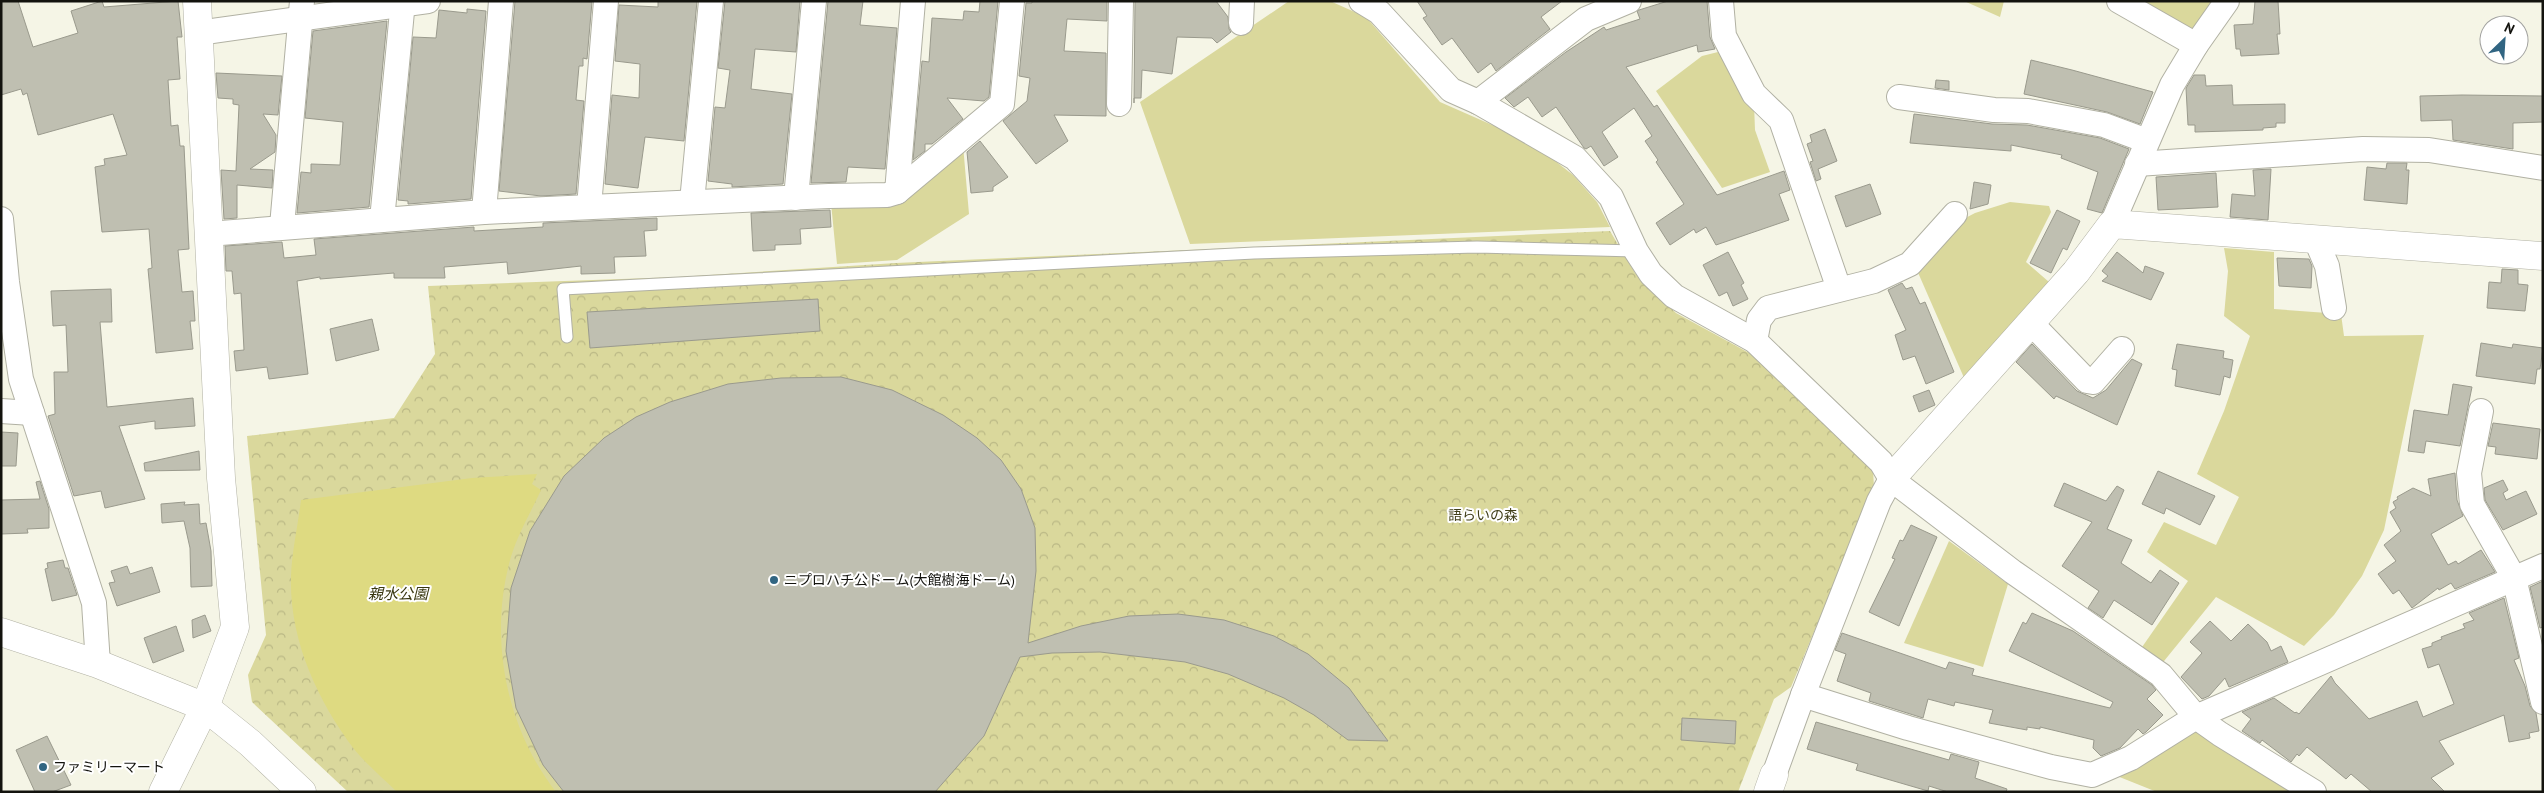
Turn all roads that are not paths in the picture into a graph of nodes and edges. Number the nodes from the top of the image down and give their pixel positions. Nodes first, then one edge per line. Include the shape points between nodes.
1 (196, 1) edge
2 (428, 1) edge
3 (501, 1) edge
4 (606, 1) edge
5 (711, 1) edge
6 (814, 1) edge
7 (913, 1) edge
8 (1012, 1) edge
9 (1121, 1) edge
10 (1629, 1) edge
11 (1721, 1) edge
12 (2119, 1) edge
13 (2227, 1) edge
14 (403, 3) edge
15 (1378, 5) edge
16 (302, 10) edge
17 (198, 33) junction
18 (2196, 44) junction
19 (1899, 97) dead end
20 (1478, 102) junction
21 (1119, 104) dead end
22 (2147, 141) junction
23 (2137, 164) junction
24 (2543, 168) edge
25 (897, 192) junction
26 (796, 198) junction
27 (692, 202) junction
28 (589, 206) junction
29 (484, 212) junction
30 (1955, 214) dead end
31 (1, 219) edge
32 (382, 220) junction
33 (2112, 224) junction
34 (282, 226) junction
35 (208, 234) junction
36 (2316, 240) junction
37 (1636, 251) junction
38 (2543, 256) edge
39 (4, 281) edge
40 (1839, 289) junction
41 (2334, 308) dead end
42 (2031, 323) junction
43 (567, 337) dead end
44 (1755, 341) junction
45 (2122, 349) dead end
46 (1, 411) edge
47 (2482, 411) dead end
48 (32, 413) junction
49 (1891, 479) junction
50 (2543, 566) edge
51 (2514, 578) junction
52 (1, 632) edge
53 (98, 664) junction
54 (1803, 695) junction
55 (2543, 702) edge
56 (205, 706) junction
57 (2196, 717) junction
58 (1771, 783) edge
59 (163, 792) edge
60 (302, 792) edge
61 (2314, 792) edge

1 - 17 street
2 - 14 street
3 - 29 street
4 - 28 street
5 - 27 street
6 - 26 street
7 - 25 street
8 - 25 street via 1002,104
9 - 21 street
10 - 20 street via 1586,19
11 - 40 street via 1724,36 1754,94 1781,120
12 - 18 street
13 - 18 street
14 - 16 street
14 - 32 street
15 - 20 street via 1451,90
16 - 17 street
16 - 34 street
17 - 35 street
18 - 22 street via 2172,85
19 - 22 street via 1994,110 2028,110 2104,125
20 - 37 street via 1575,158 1611,197
22 - 23 street
23 - 24 street via 2363,149 2429,150
23 - 33 street
25 - 26 street
26 - 27 street
27 - 28 street
28 - 29 street
29 - 32 street
30 - 40 street via 1910,264 1874,282
31 - 39 street
32 - 34 street
33 - 36 street
33 - 42 street via 2076,272
34 - 35 street
35 - 56 street via 221,478 235,627
36 - 38 street
36 - 41 street via 2327,266
37 - 43 lane via 1477,247 1254,253 563,289
37 - 44 street via 1651,274 1674,296
39 - 48 street via 21,379
40 - 44 street via 1768,308 1759,320
42 - 45 street via 2087,380 2093,382
42 - 49 street
44 - 49 street via 1881,462
46 - 48 street
47 - 51 street via 2469,473 2472,504
48 - 53 street via 94,603
49 - 54 street via 1879,501
49 - 57 street via 2013,572 2161,675
50 - 51 street
51 - 55 street
51 - 57 street
52 - 53 street
53 - 56 street
54 - 57 street via 1908,728 2092,775 2131,758
54 - 58 street
56 - 59 street
56 - 60 street
57 - 61 street

